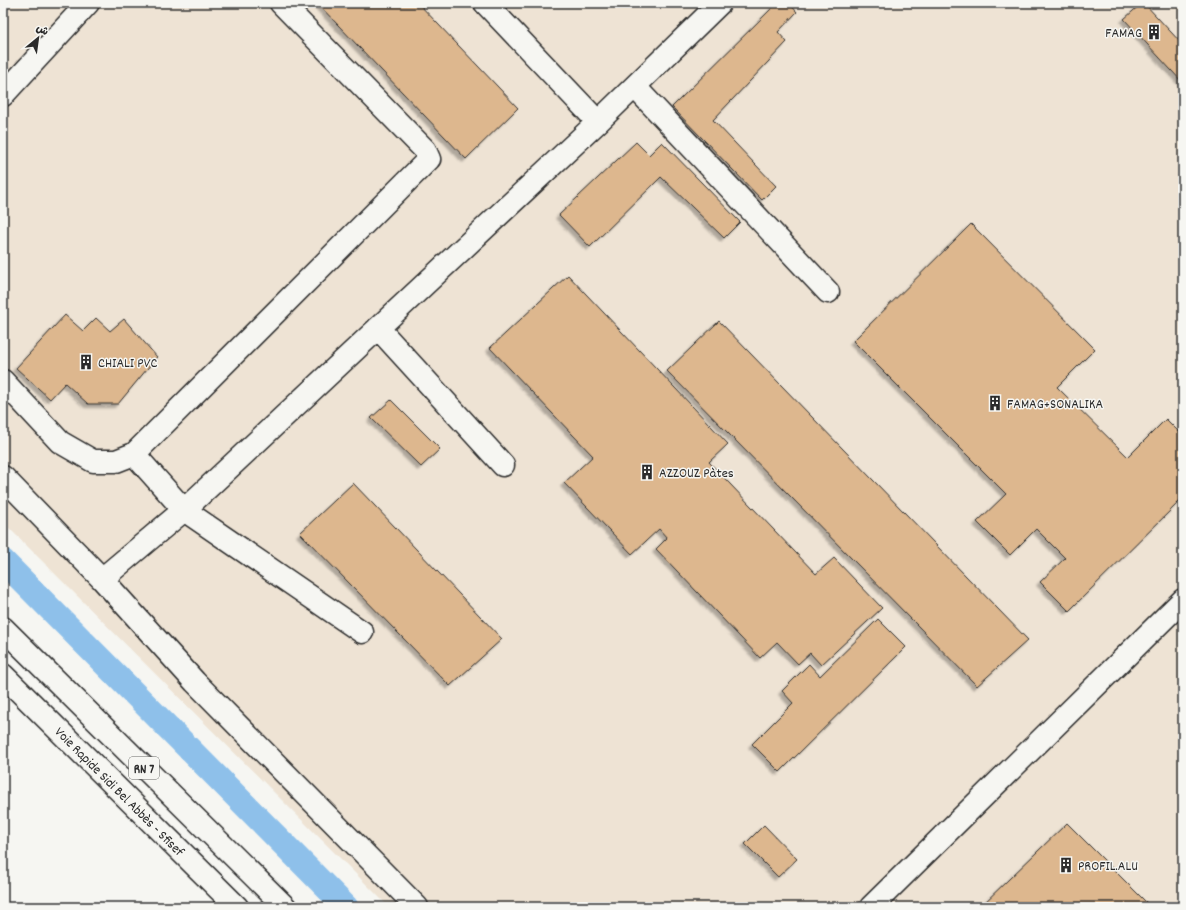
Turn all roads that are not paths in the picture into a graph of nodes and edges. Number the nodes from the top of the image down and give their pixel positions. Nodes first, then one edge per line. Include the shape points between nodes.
1 (88, 3) edge
2 (281, 3) edge
3 (485, 3) edge
4 (720, 3) edge
5 (635, 87) junction
6 (3, 95) edge
7 (598, 122) junction
8 (828, 292) dead end
9 (378, 328) junction
10 (3, 381) edge
11 (134, 454) junction
12 (502, 465) dead end
13 (3, 477) edge
14 (184, 510) junction
15 (102, 579) junction
16 (1183, 600) edge
17 (3, 628) edge
18 (362, 632) dead end
19 (3, 675) edge
20 (236, 907) edge
21 (286, 907) edge
22 (417, 907) edge
23 (871, 907) edge

1 - 6 main road
2 - 11 main road via 425,150 429,159
3 - 7 main road
4 - 5 main road
5 - 7 main road
5 - 8 main road
7 - 9 main road
9 - 12 main road
9 - 14 main road
10 - 11 main road via 60,442 93,461 116,461
11 - 14 main road
13 - 15 main road
14 - 15 main road
14 - 18 main road
15 - 22 main road via 195,682
16 - 23 main road
17 - 21 main road, RN 7
19 - 20 main road, Voie Rapide Sidi Bel Abbès - Sfisef / RN 7

